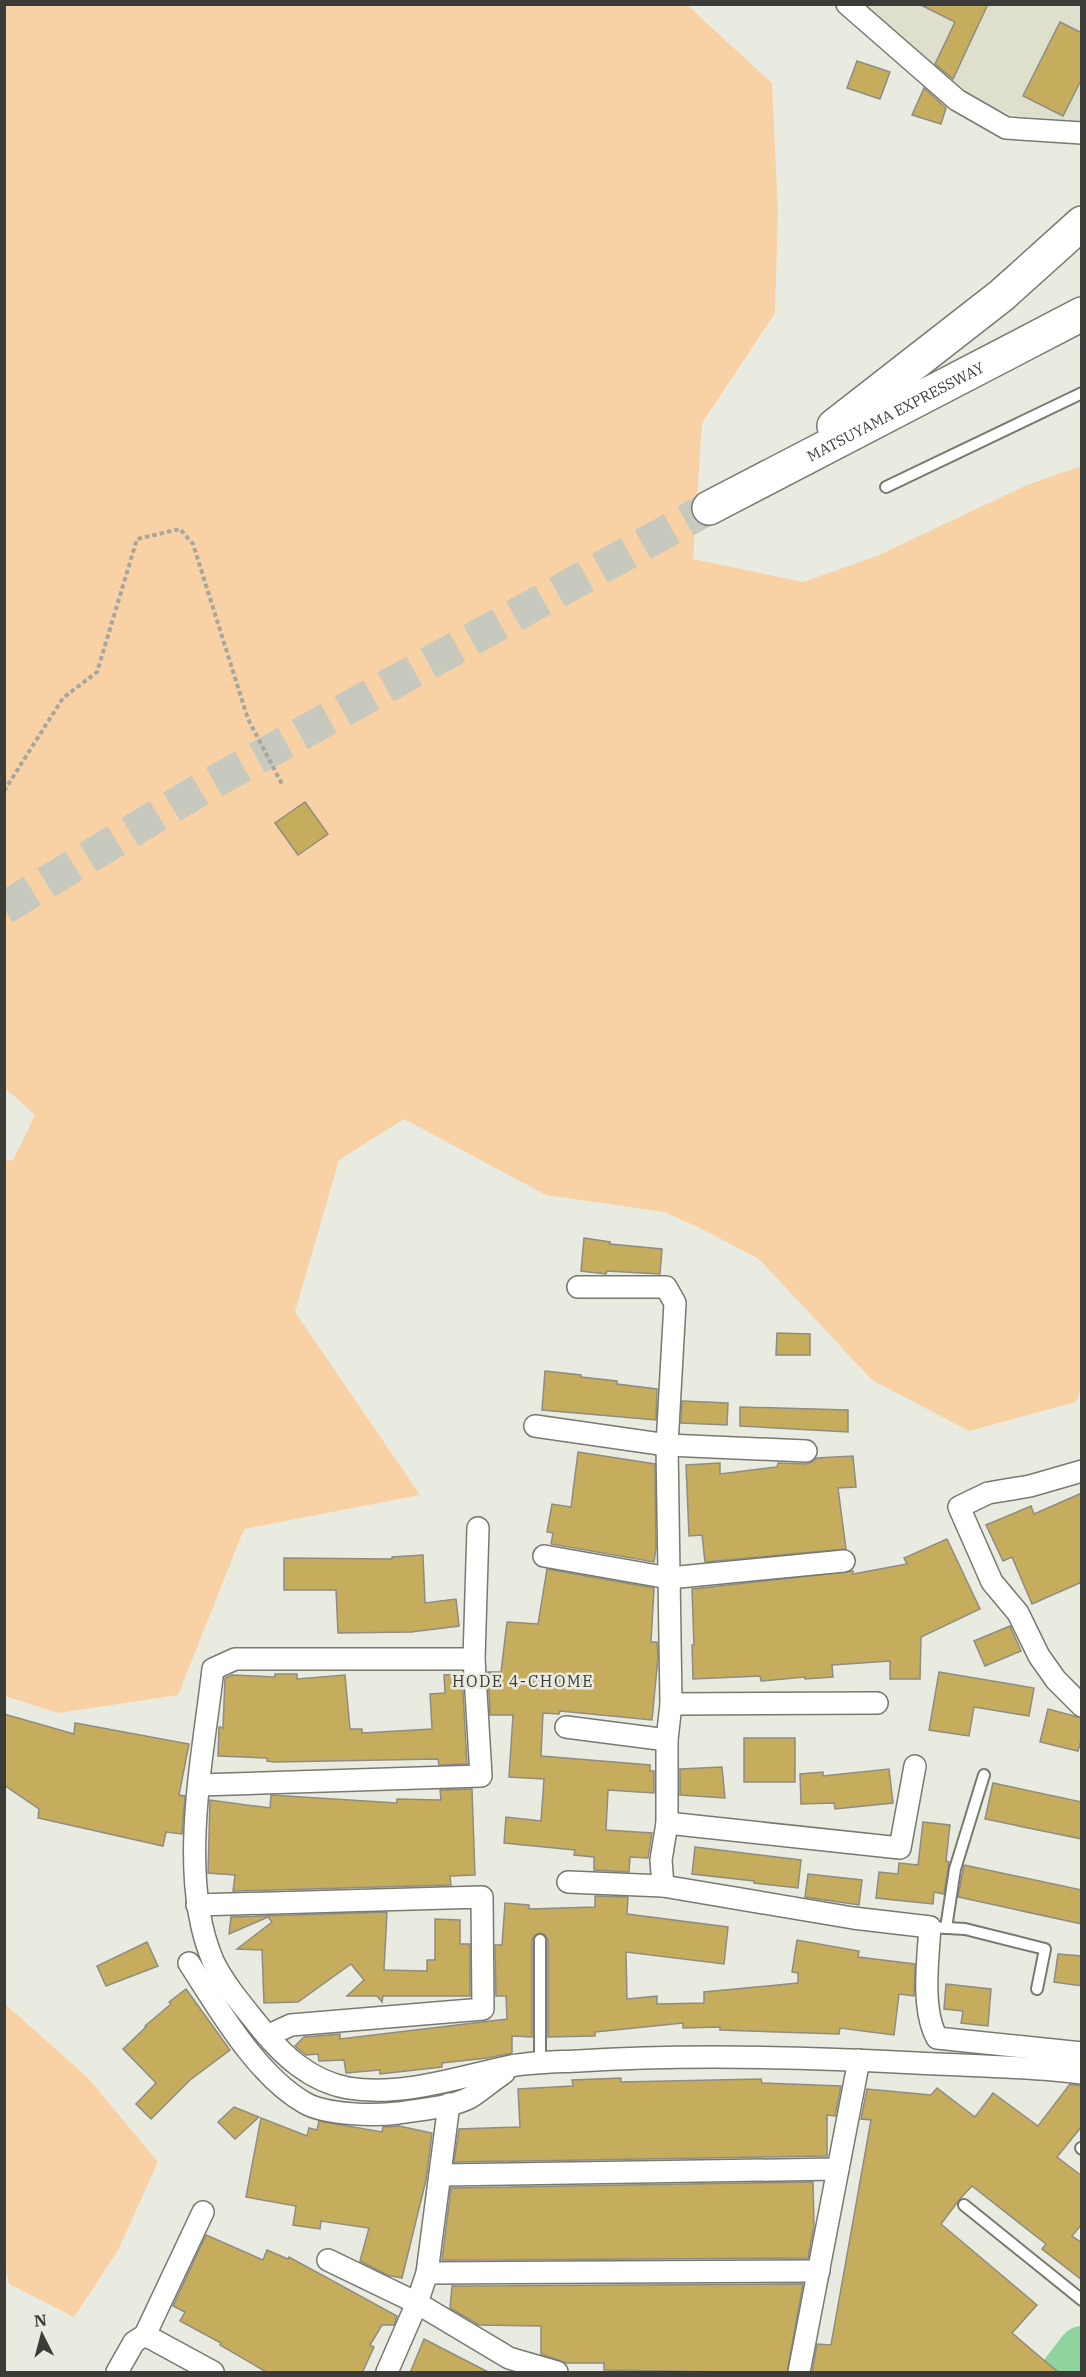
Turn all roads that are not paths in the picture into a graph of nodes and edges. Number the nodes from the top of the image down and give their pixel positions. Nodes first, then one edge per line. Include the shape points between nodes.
1 (847, 4) edge
2 (1082, 133) edge
3 (1082, 223) edge
4 (1082, 314) edge
5 (1082, 321) edge
6 (1035, 339) junction
7 (1082, 393) edge
8 (761, 481) junction
9 (886, 487) dead end
10 (709, 508) tunnel mouth
11 (578, 1287) dead end
12 (536, 1426) dead end
13 (667, 1445) junction
14 (806, 1450) dead end
15 (1082, 1471) edge
16 (478, 1528) dead end
17 (543, 1556) dead end
18 (844, 1561) dead end
19 (669, 1578) junction
20 (474, 1659) junction
21 (672, 1704) junction
22 (877, 1704) dead end
23 (1082, 1706) edge
24 (566, 1727) dead end
25 (668, 1740) junction
26 (915, 1766) dead end
27 (984, 1775) dead end
28 (200, 1785) junction
29 (666, 1823) junction
30 (568, 1882) dead end
31 (663, 1886) junction
32 (197, 1905) junction
33 (938, 1928) junction
34 (540, 1940) dead end
35 (189, 1963) dead end
36 (1037, 1989) dead end
37 (267, 2036) junction
38 (1082, 2053) edge
39 (858, 2060) junction
40 (540, 2063) junction
41 (514, 2065) junction
42 (1082, 2073) edge
43 (449, 2104) junction
44 (838, 2169) junction
45 (440, 2175) junction
46 (964, 2205) dead end
47 (203, 2212) dead end
48 (328, 2260) dead end
49 (819, 2271) junction
50 (427, 2273) junction
51 (1082, 2300) edge
52 (417, 2303) junction
53 (145, 2335) junction
54 (117, 2373) edge
55 (213, 2373) edge
56 (387, 2373) edge
57 (556, 2373) edge
58 (799, 2373) edge

1 - 2 street via 957,100 1006,128
3 - 8 highway via 1002,295
4 - 6 highway, MATSUYAMA EXPRESSWAY
5 - 6 highway
6 - 8 highway, MATSUYAMA EXPRESSWAY
7 - 9 lane
8 - 10 highway, MATSUYAMA EXPRESSWAY
11 - 13 street via 666,1287 675,1303
12 - 13 street
13 - 14 street
13 - 19 street
15 - 23 street via 988,1493 958,1507 992,1582 1018,1613 1056,1680
16 - 20 street
17 - 19 street
18 - 19 street
19 - 21 street
20 - 28 street via 235,1659 213,1669
20 - 28 street via 481,1776
21 - 22 street
21 - 25 street
24 - 25 street
25 - 29 street
26 - 29 street via 900,1848
27 - 33 lane
28 - 32 street via 195,1838
29 - 31 street via 661,1860
30 - 31 street
31 - 33 street
32 - 37 street via 214,1961
32 - 37 street via 482,1897 483,2009 291,2025
33 - 36 lane via 965,1929 1045,1949
33 - 38 street via 927,1973 930,2026 937,2038
34 - 40 lane
35 - 43 street via 237,2036 269,2075 306,2104 345,2114 386,2115
37 - 41 street via 290,2061 316,2077 348,2088 439,2084
39 - 40 street via 686,2058
39 - 42 street
39 - 44 street
40 - 41 street
41 - 43 street via 470,2097
43 - 45 street
44 - 45 street
44 - 49 street
45 - 50 street
46 - 51 lane
47 - 53 street
48 - 52 street
49 - 50 street
49 - 58 street
50 - 52 street
52 - 56 street
52 - 57 street via 509,2358
53 - 54 street via 134,2342
53 - 55 street

